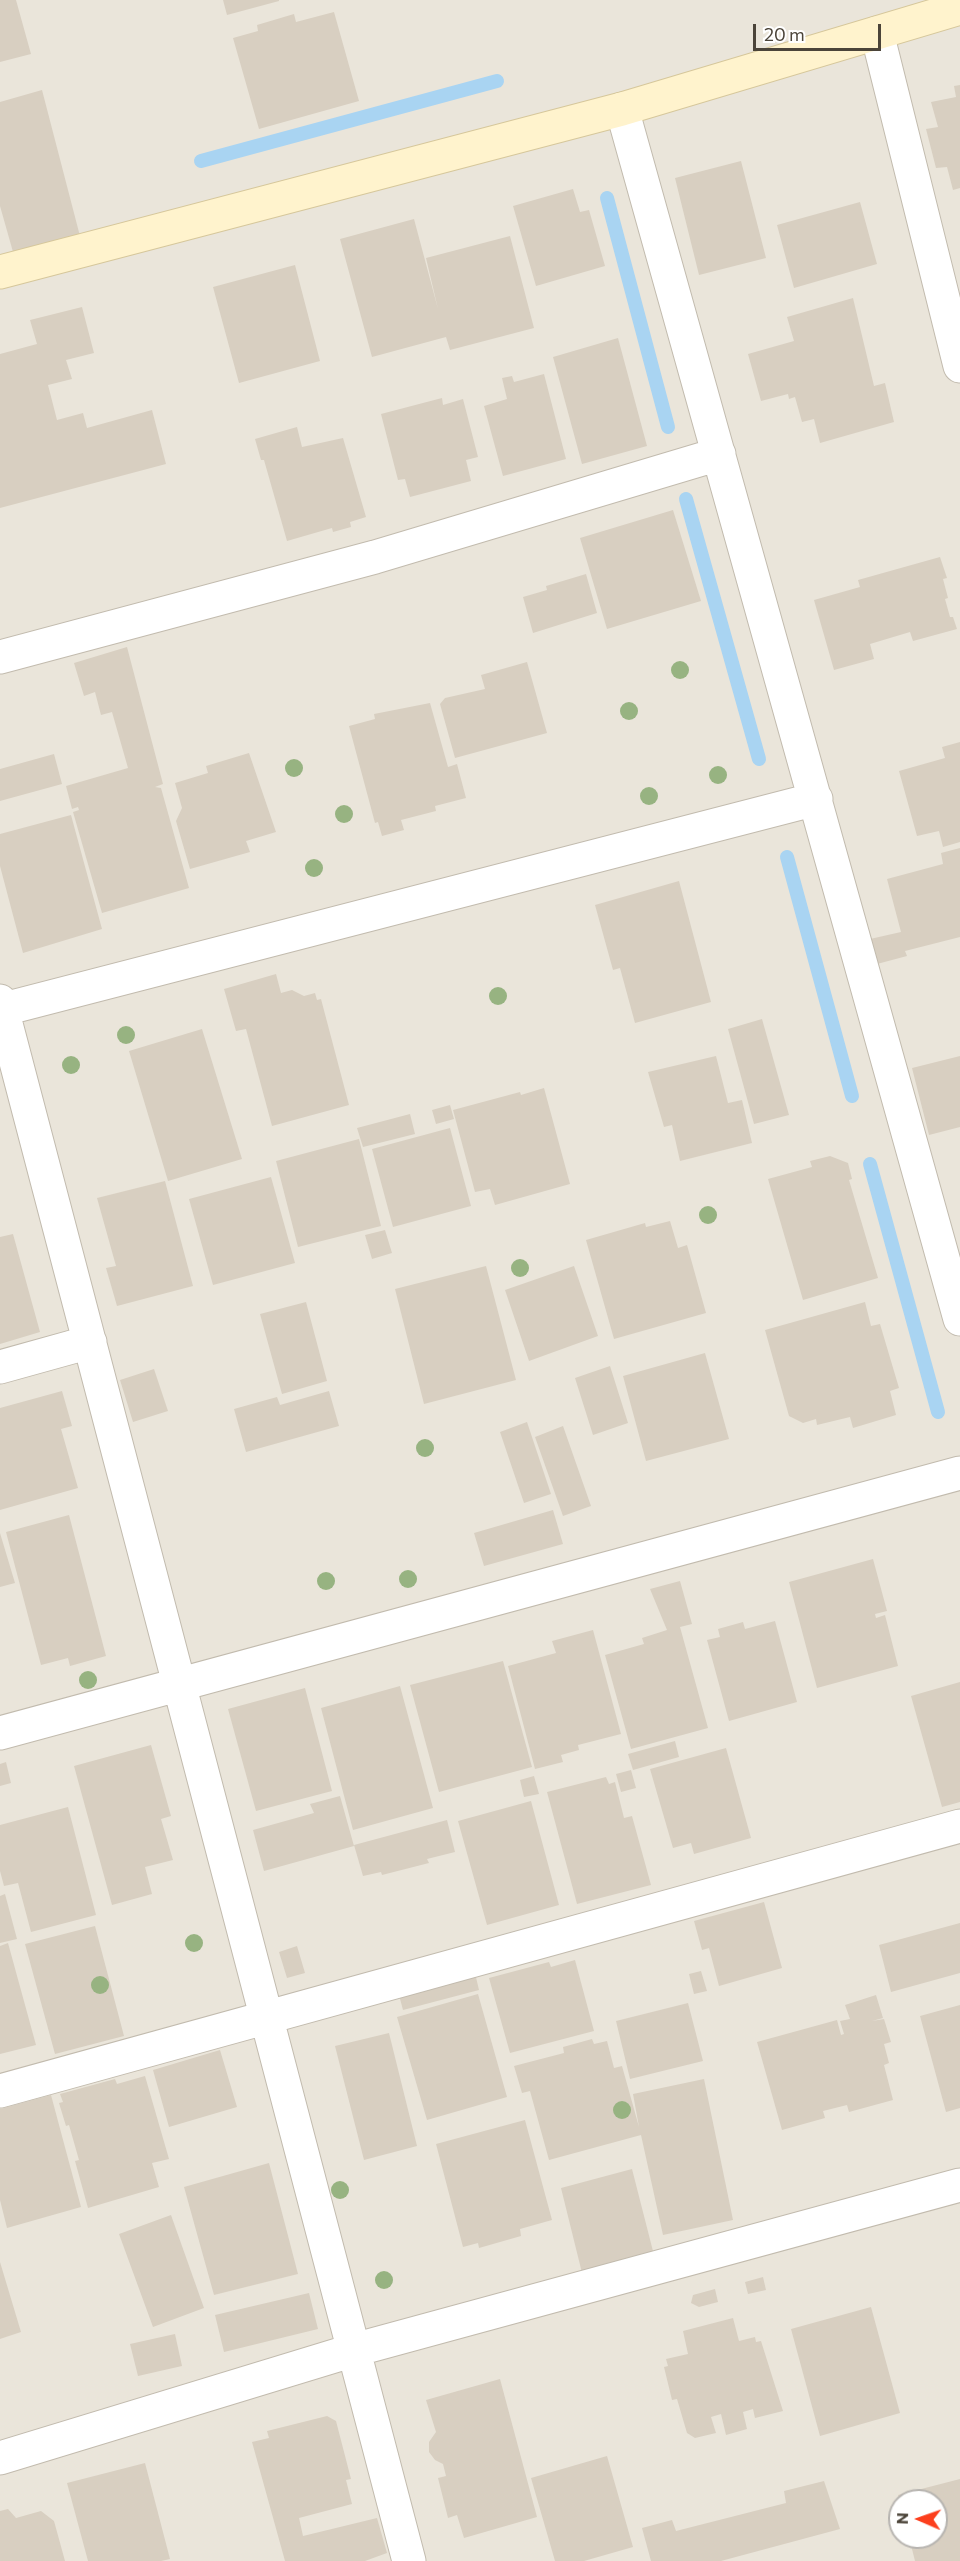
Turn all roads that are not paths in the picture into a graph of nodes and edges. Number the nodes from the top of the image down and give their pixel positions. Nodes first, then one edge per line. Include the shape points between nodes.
1 (960, 8) edge
2 (877, 33) junction
3 (622, 109) junction
4 (0, 272) edge
5 (960, 366) edge
6 (719, 454) junction
7 (0, 657) edge
8 (816, 799) junction
9 (1, 1006) edge
10 (960, 1319) edge
11 (90, 1342) junction
12 (0, 1367) edge
13 (960, 1473) edge
14 (179, 1683) junction
15 (0, 1733) edge
16 (960, 1826) edge
17 (267, 2019) junction
18 (0, 2091) edge
19 (960, 2185) edge
20 (354, 2350) junction
21 (0, 2458) edge
22 (409, 2561) edge

1 - 2 street
2 - 3 street
2 - 5 street
3 - 4 street
3 - 6 street
6 - 7 street via 375,557
6 - 8 street
8 - 9 street
8 - 10 street
9 - 11 street
11 - 12 street
11 - 14 street
13 - 14 street
14 - 15 street
14 - 17 street
16 - 17 street
17 - 18 street
17 - 20 street
19 - 20 street
20 - 21 street
20 - 22 street

